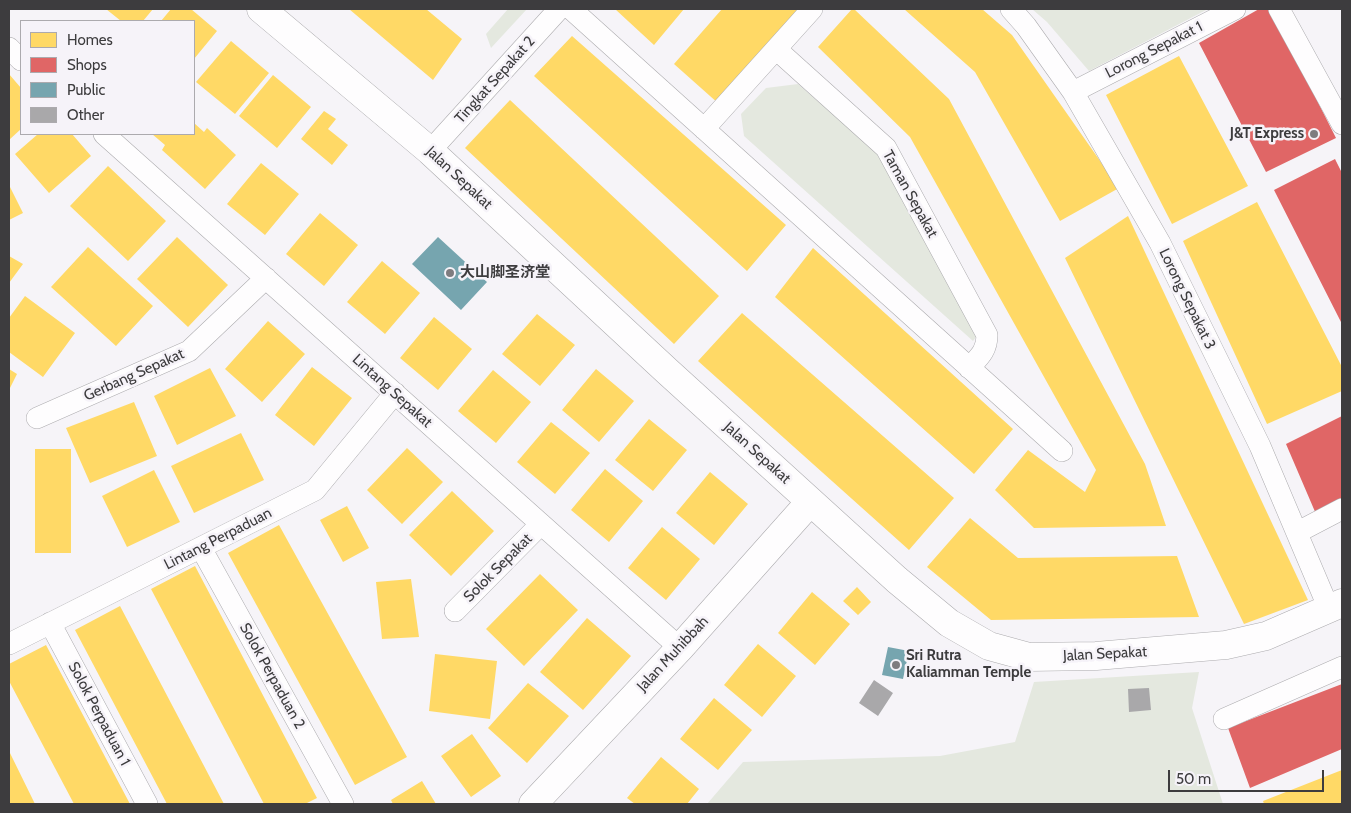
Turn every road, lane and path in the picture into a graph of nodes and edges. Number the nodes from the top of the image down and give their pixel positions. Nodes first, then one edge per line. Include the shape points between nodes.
1 (261, 9) edge
2 (559, 9) edge
3 (571, 9) edge
4 (812, 9) edge
5 (1011, 9) edge
6 (1235, 9) edge
7 (1279, 9) edge
8 (9, 48) edge
9 (776, 49) junction
10 (20, 59) edge
11 (1073, 92) junction
12 (1342, 124) edge
13 (704, 129) junction
14 (105, 135) edge
15 (430, 151) junction
16 (266, 278) junction
17 (969, 368) junction
18 (394, 393) junction
19 (36, 418) dead end
20 (1062, 451) dead end
21 (810, 502) junction
22 (1342, 509) edge
23 (541, 524) junction
24 (1298, 532) junction
25 (201, 548) junction
26 (1336, 606) edge
27 (455, 611) dead end
28 (50, 623) junction
29 (9, 644) edge
30 (680, 648) junction
31 (1342, 667) edge
32 (1224, 719) dead end
33 (147, 804) edge
34 (342, 804) edge
35 (534, 804) edge

1 - 15 street, Jalan Sepakat
2 - 15 street, Tingkat Sepakat 2
3 - 13 street
4 - 9 street
5 - 11 street, Lorong Sepakat 3
6 - 11 street, Lorong Sepakat 1
7 - 12 street
8 - 10 street
9 - 13 street
9 - 17 street, Taman Sepakat via 886,148 987,336 983,354
11 - 24 street, Lorong Sepakat 3 via 1160,243 1260,446
13 - 17 street
14 - 16 street, Lintang Sepakat
15 - 21 street, Jalan Sepakat
16 - 18 street, Lintang Sepakat
16 - 19 street, Gerbang Sepakat via 189,352
17 - 20 street
18 - 23 street, Lintang Sepakat
18 - 25 street, Lintang Perpaduan via 315,490
21 - 26 street, Jalan Sepakat via 949,623 989,646 1029,657 1096,656 1226,645 1266,636
21 - 30 street, Jalan Muhibbah
22 - 24 street
23 - 27 street, Solok Sepakat
23 - 30 street, Lintang Sepakat
24 - 26 street, Lorong Sepakat 3
25 - 28 street, Lintang Perpaduan
25 - 34 street, Solok Perpaduan 2
28 - 29 street, Lintang Perpaduan
28 - 33 street, Solok Perpaduan 1
30 - 35 street, Jalan Muhibbah
31 - 32 street

